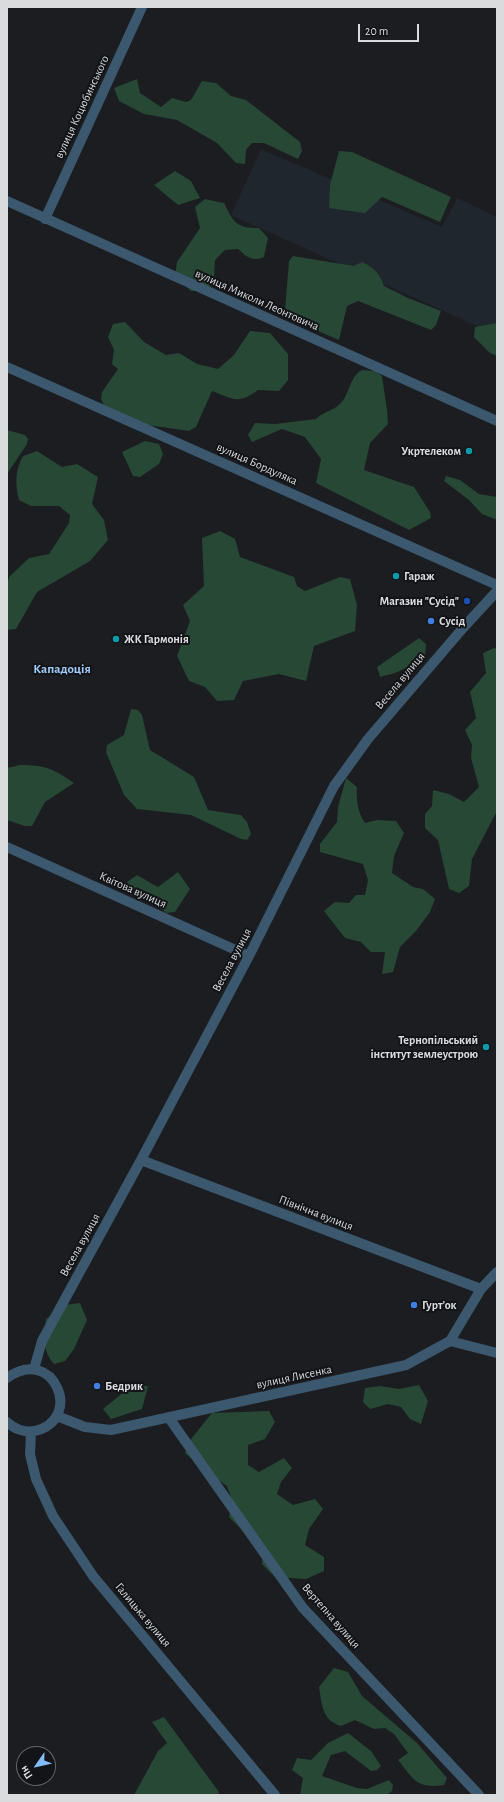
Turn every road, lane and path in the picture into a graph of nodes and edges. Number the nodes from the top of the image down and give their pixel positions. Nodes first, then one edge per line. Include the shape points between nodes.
1 (142, 7) edge
2 (7, 201) edge
3 (46, 219) junction
4 (7, 367) edge
5 (497, 421) edge
6 (497, 585) edge
7 (497, 591) edge
8 (7, 847) edge
9 (249, 956) junction
10 (141, 1160) junction
11 (497, 1272) edge
12 (481, 1289) junction
13 (450, 1342) junction
14 (497, 1353) edge
15 (34, 1369) junction
16 (7, 1378) edge
17 (57, 1416) junction
18 (169, 1418) junction
19 (7, 1422) edge
20 (32, 1432) junction
21 (275, 1795) edge
22 (479, 1795) edge

1 - 3 street, вулиця Коцюбинського
2 - 3 street, вулиця Миколи Леонтовича
3 - 5 street, вулиця Миколи Леонтовича
4 - 6 street, вулиця Бордуляка
7 - 9 street, Весела вулиця via 368,739 334,786
8 - 9 street, Квітова вулиця
9 - 10 street, Весела вулиця
10 - 12 street, Північна вулиця
10 - 15 street, Весела вулиця via 42,1341
11 - 12 street
12 - 13 street
13 - 14 street
13 - 18 street, вулиця Лисенка via 406,1366
15 - 16 street via 24,1369
15 - 17 street via 52,1378 58,1387 60,1406
17 - 18 street, вулиця Лисенка via 85,1428 111,1430
17 - 20 street via 42,1429
18 - 22 street, Вертепна вулиця via 303,1608
19 - 20 street via 11,1426
20 - 21 street, Галицька вулиця via 30,1454 36,1479 53,1516 93,1576

